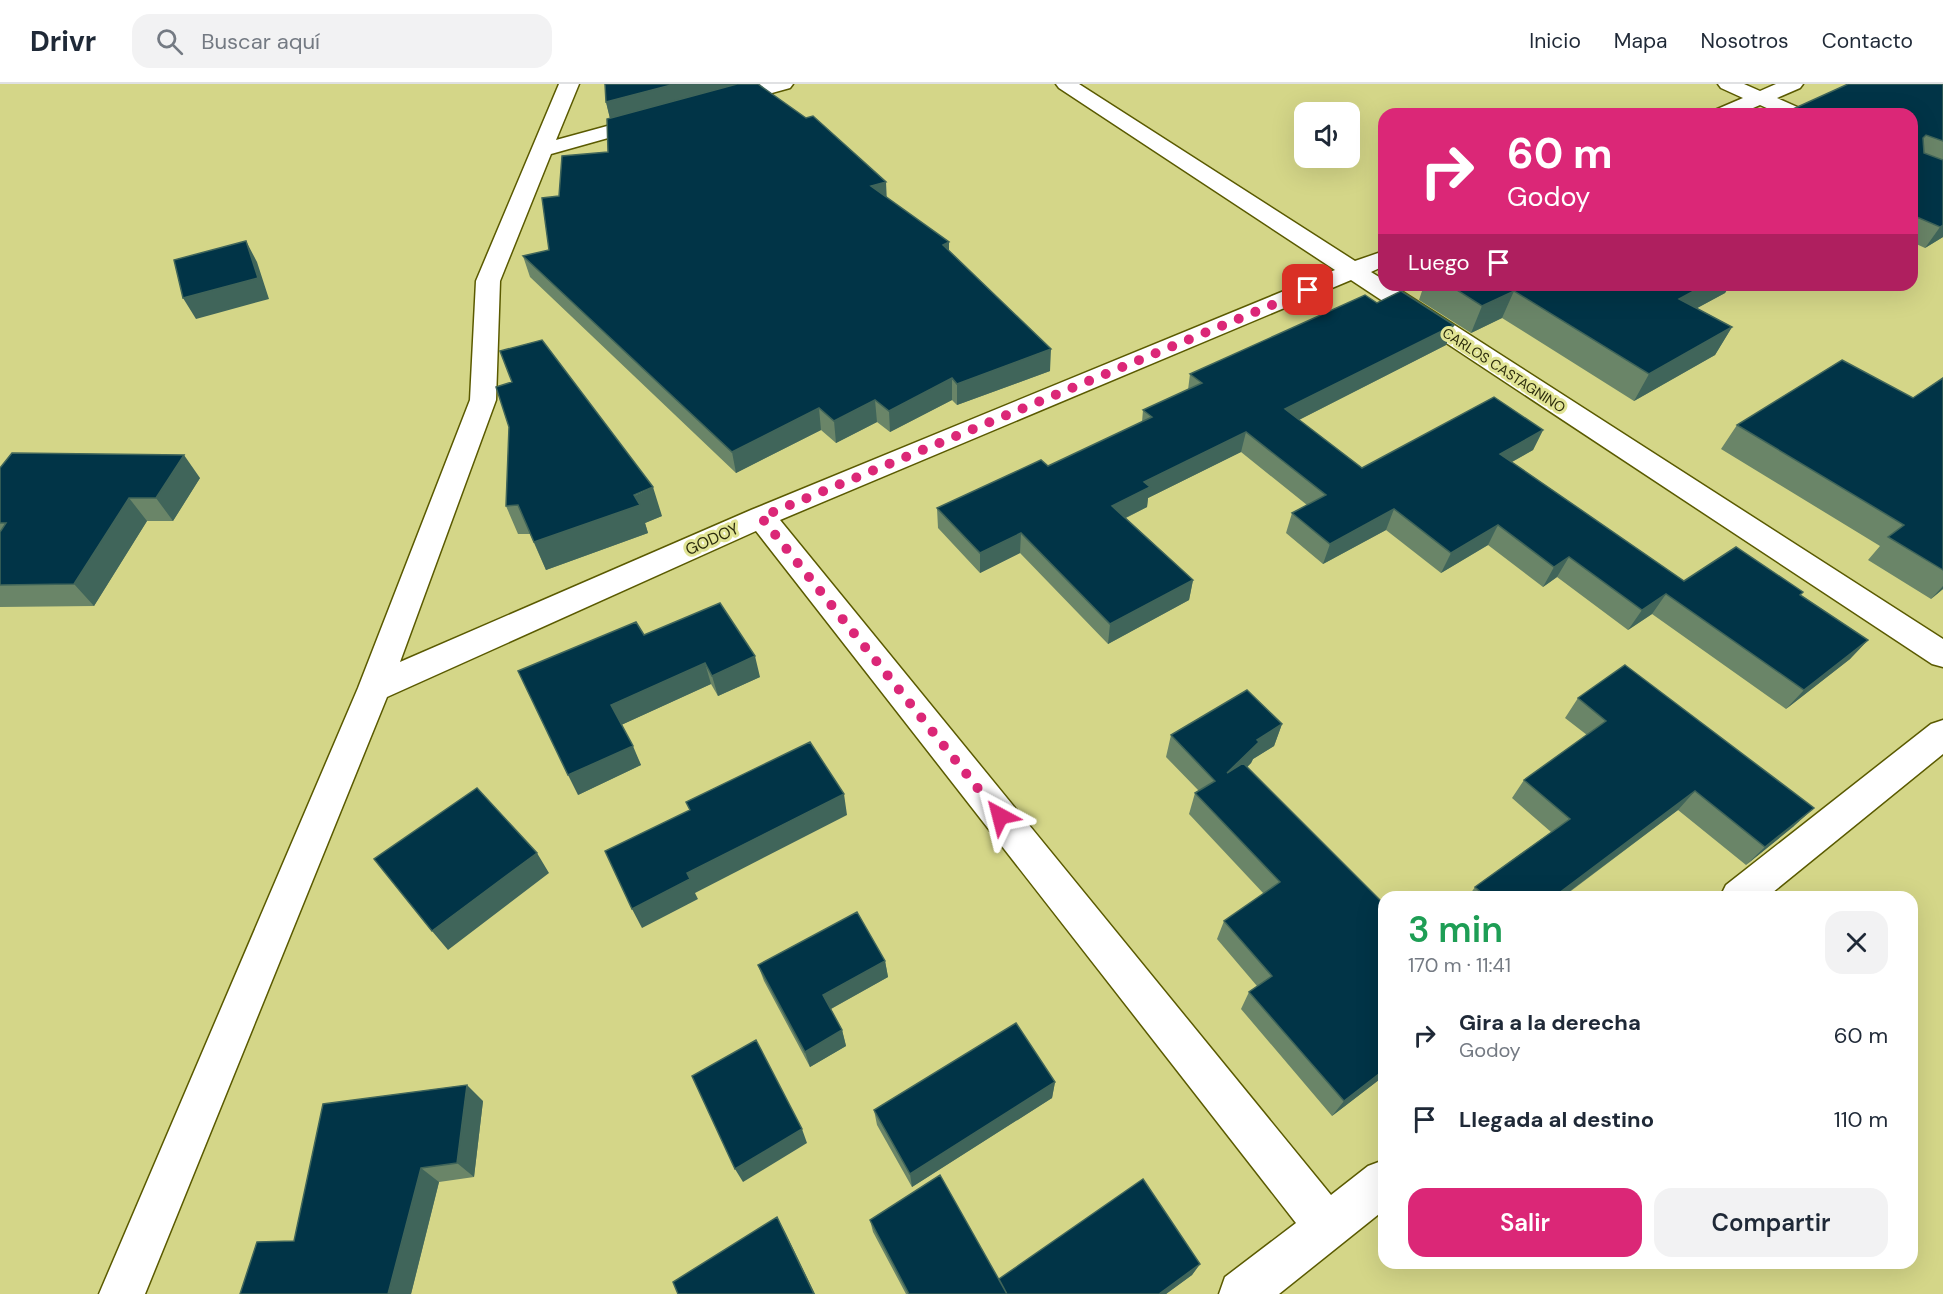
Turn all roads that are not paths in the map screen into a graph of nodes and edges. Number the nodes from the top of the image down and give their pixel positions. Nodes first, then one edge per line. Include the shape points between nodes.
1 (569, 84) edge
2 (783, 84) edge
3 (1066, 84) edge
4 (1728, 84) edge
5 (1793, 84) edge
6 (1760, 98) junction
7 (702, 106) edge
8 (1736, 108) edge
9 (1783, 108) edge
10 (668, 115) edge
11 (542, 150) junction
12 (1378, 260) edge
13 (1352, 271) junction
14 (1378, 288) edge
15 (1383, 291) edge
16 (761, 517) junction
17 (1943, 655) edge
18 (374, 688) junction
19 (1943, 734) edge
20 (1747, 891) edge
21 (1378, 1187) edge
22 (1328, 1227) junction
23 (122, 1294) edge
24 (1242, 1294) edge

1 - 11 street
2 - 7 street
3 - 13 street, CARLOS CASTAGNINO
4 - 6 street
5 - 6 street
6 - 8 street
6 - 9 street
10 - 11 street
11 - 18 street via 488,281 483,400
12 - 13 street, GODOY
13 - 14 street, CARLOS CASTAGNINO
13 - 16 street, GODOY
15 - 17 street, CARLOS CASTAGNINO
16 - 18 street, GODOY
16 - 22 street
18 - 23 street
19 - 20 street
21 - 22 street
22 - 24 street

